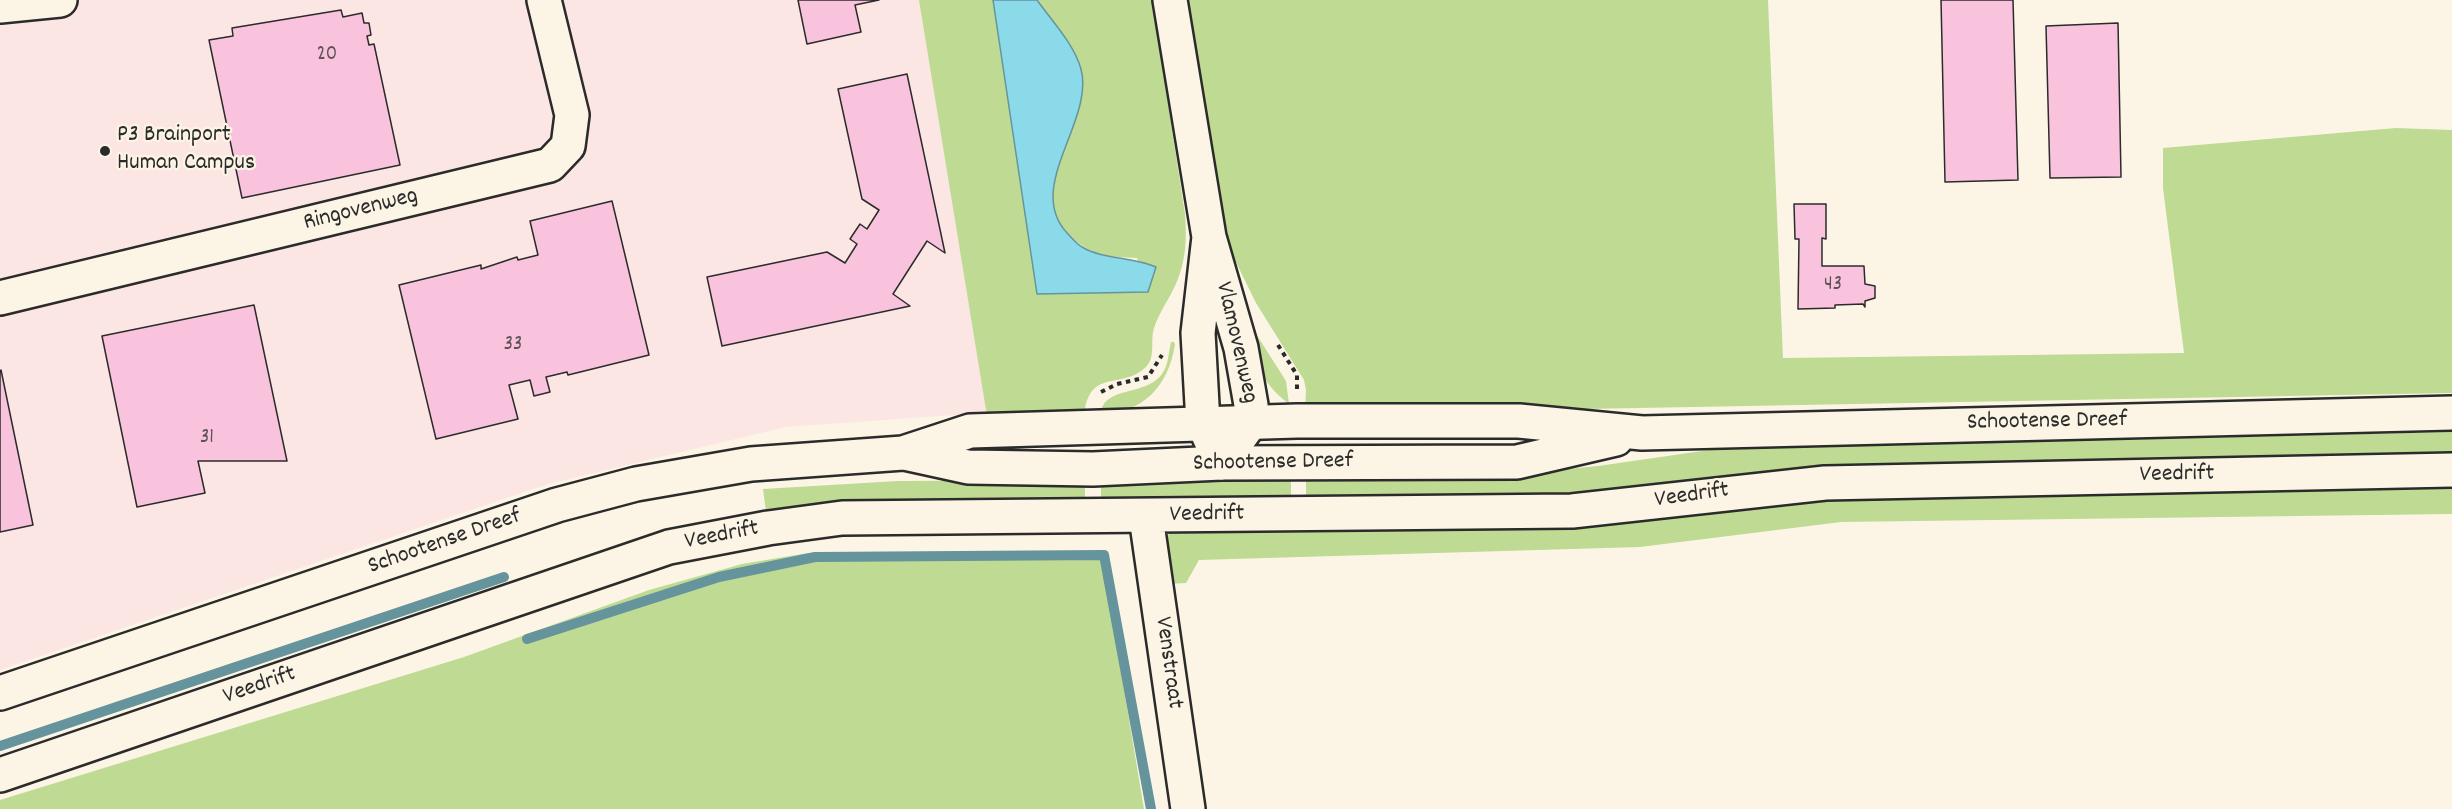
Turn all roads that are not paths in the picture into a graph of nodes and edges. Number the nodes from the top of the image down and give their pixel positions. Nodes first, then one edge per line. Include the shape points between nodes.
1 (60, 0) edge
2 (544, 0) edge
3 (1170, 0) edge
4 (0, 6) edge
5 (1209, 237) junction
6 (0, 298) edge
7 (2452, 413) edge
8 (1251, 422) junction
9 (1203, 423) junction
10 (1642, 433) junction
11 (903, 453) junction
12 (1221, 463) junction
13 (2452, 470) edge
14 (1146, 517) junction
15 (0, 693) edge
16 (0, 776) edge
17 (1188, 809) edge

1 - 4 street
2 - 6 street, Ringovenweg via 572,115 568,146 550,165
3 - 5 street, Vlamovenweg
5 - 8 street, Vlamovenweg via 1241,348
5 - 9 street, Vlamovenweg via 1198,333
7 - 10 street, Schootense Dreef
8 - 9 street, Schootense Dreef
8 - 10 street, Schootense Dreef via 1519,421
8 - 12 street, Vlamovenweg
9 - 11 street, Schootense Dreef via 970,430
9 - 12 street, Vlamovenweg
10 - 12 street, Schootense Dreef via 1517,462
11 - 12 street, Schootense Dreef via 968,467 1093,469
11 - 15 street, Schootense Dreef via 751,464 636,484 556,505
13 - 14 street, Veedrift via 1825,483 1572,510
14 - 16 street, Veedrift via 842,518 669,547
14 - 17 street, Venstraat

